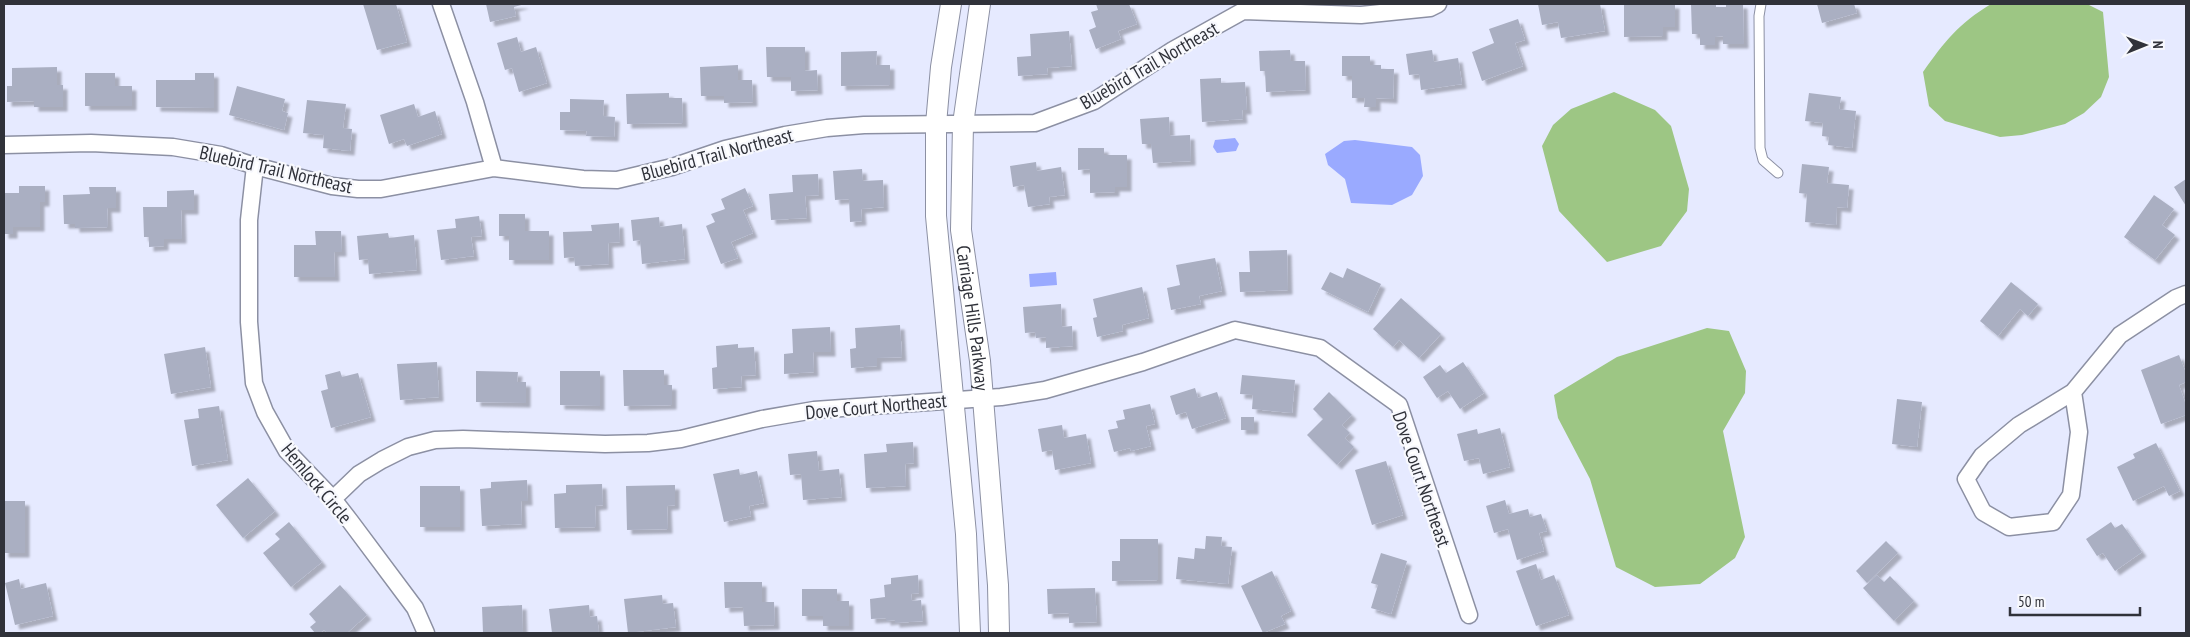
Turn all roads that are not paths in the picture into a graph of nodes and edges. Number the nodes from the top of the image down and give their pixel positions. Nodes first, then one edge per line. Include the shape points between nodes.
1 (441, 4) edge
2 (951, 4) edge
3 (980, 4) edge
4 (1438, 4) edge
5 (1761, 4) edge
6 (1242, 8) edge
7 (936, 124) junction
8 (963, 124) junction
9 (4, 145) edge
10 (255, 166) junction
11 (494, 168) junction
12 (1778, 173) dead end
13 (2186, 294) edge
14 (2073, 392) junction
15 (982, 398) junction
16 (954, 399) junction
17 (333, 500) junction
18 (1469, 615) dead end
19 (426, 633) edge
20 (970, 633) edge
21 (999, 633) edge

1 - 11 street
2 - 7 street, Carriage Hills Parkway
3 - 8 street, Carriage Hills Parkway
4 - 6 street, Bluebird Trail Northeast via 1430,8 1361,15
5 - 12 lane via 1760,148 1763,160
6 - 8 street, Bluebird Trail Northeast via 1094,101 1034,123
7 - 8 street, Bluebird Trail Northeast
7 - 11 street, Bluebird Trail Northeast via 846,126 785,135 617,180
7 - 16 street, Carriage Hills Parkway via 936,216
8 - 15 street, Carriage Hills Parkway via 961,230 980,361
9 - 10 street, Bluebird Trail Northeast via 91,143 172,147 221,155
10 - 11 street, Bluebird Trail Northeast via 332,186 358,189 381,189
10 - 17 street, Hemlock Circle via 249,220 249,322 254,383 265,412 287,451
13 - 14 street via 2120,335
14 - 14 street via 2019,425 1982,456 1966,479 1983,512 2009,527 2053,522 2071,495 2079,432
15 - 16 street, Dove Court Northeast
15 - 18 street, Dove Court Northeast via 1045,390 1143,362 1235,330 1320,348 1398,405
15 - 21 street, Carriage Hills Parkway
16 - 17 street, Dove Court Northeast via 814,410 681,439 648,443 435,440 408,447 382,460 359,474
16 - 20 street, Carriage Hills Parkway via 966,534
17 - 19 street, Hemlock Circle via 415,608

